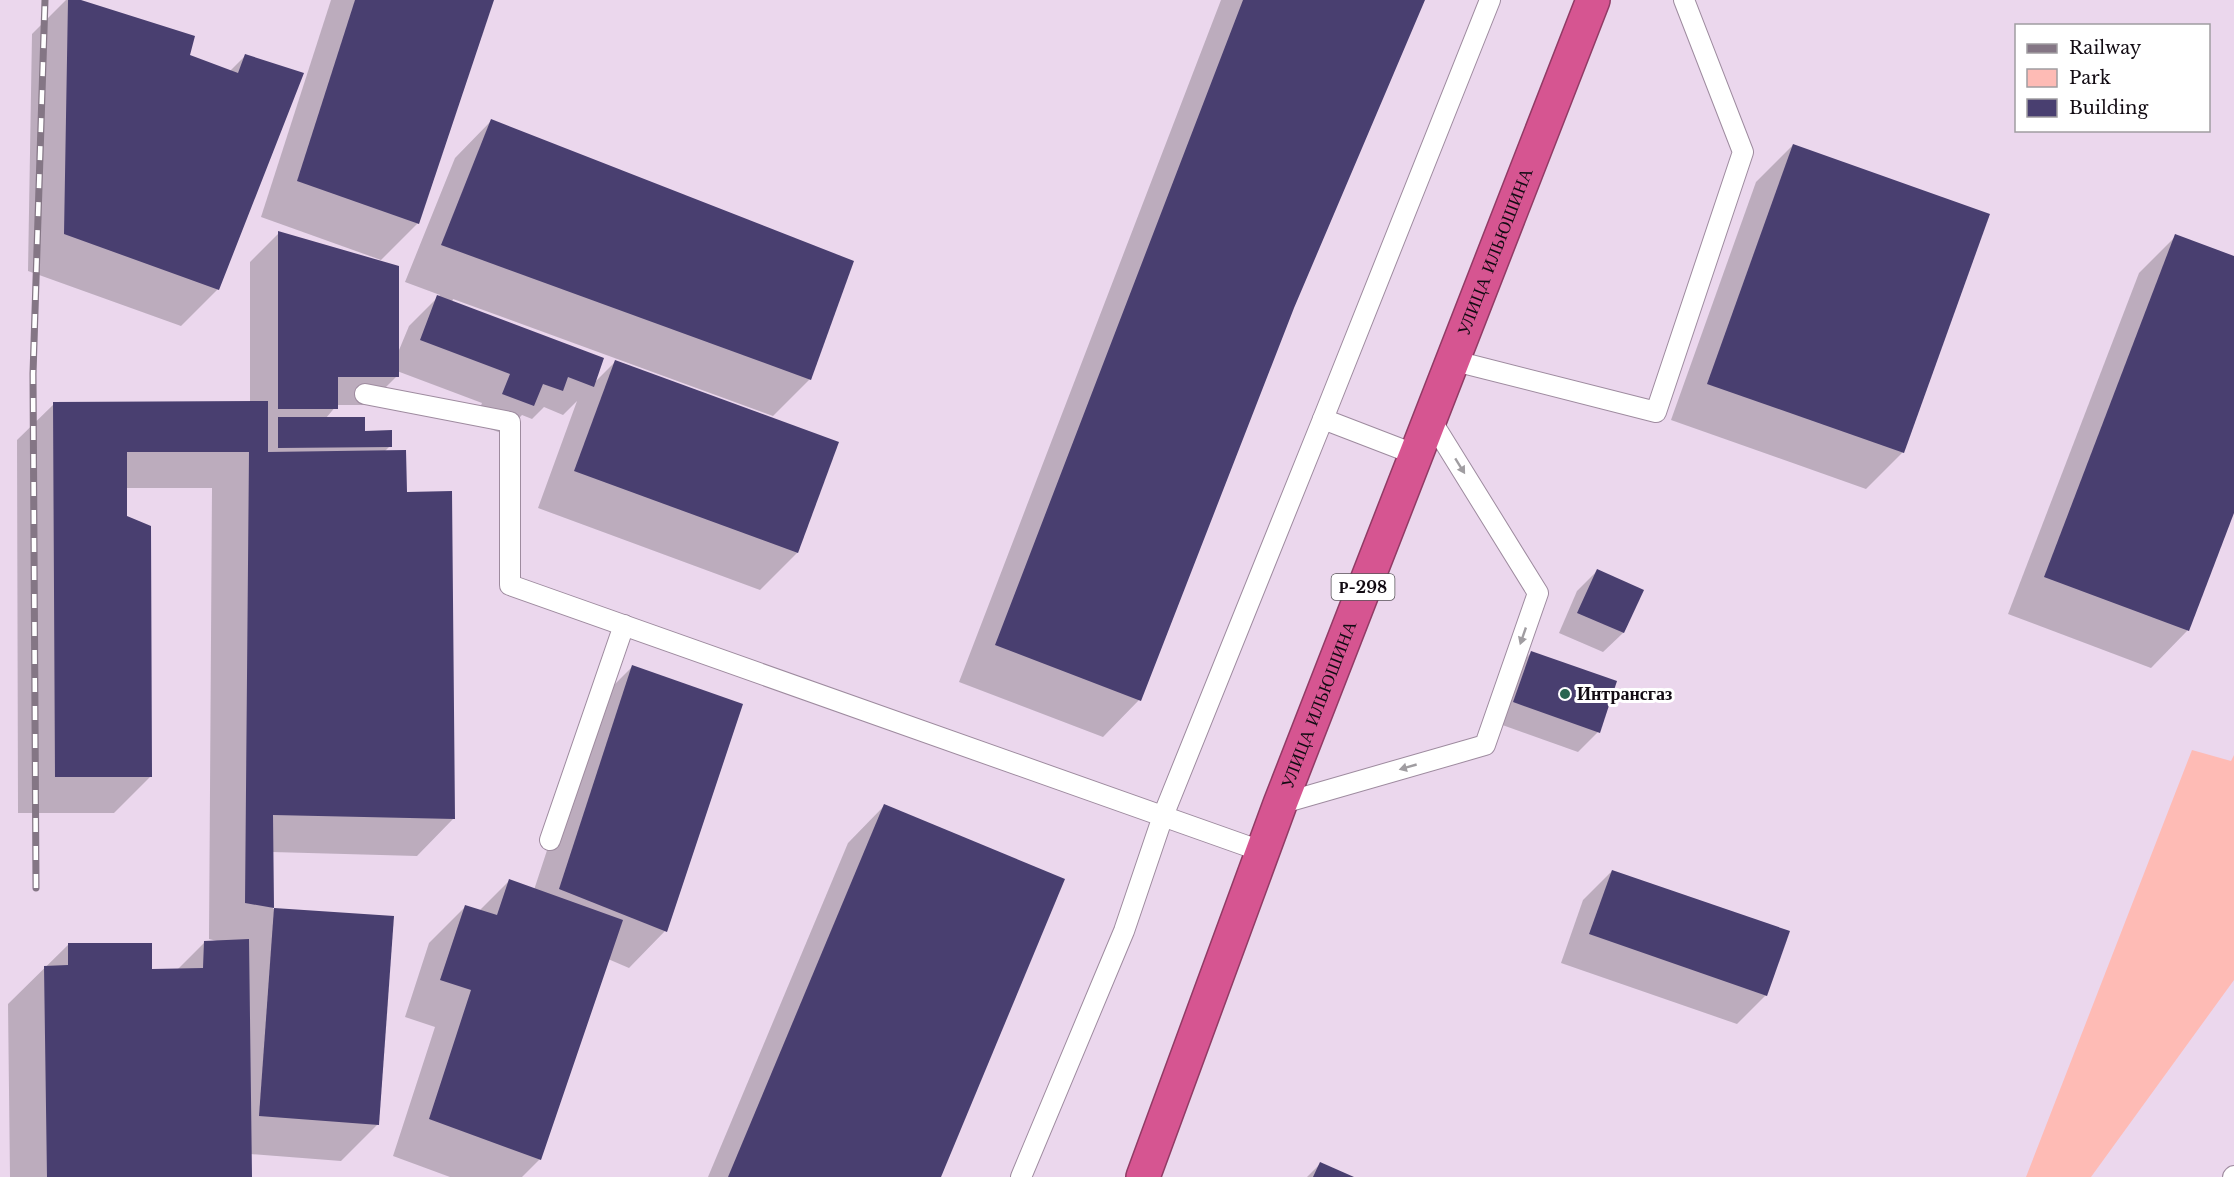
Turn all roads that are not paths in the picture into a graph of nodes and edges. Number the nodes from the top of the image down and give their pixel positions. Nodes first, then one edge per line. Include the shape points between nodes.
1 (1490, 0) edge
2 (1593, 0) edge
3 (1684, 0) edge
4 (1451, 360) junction
5 (365, 394) dead end
6 (1429, 417) junction
7 (1323, 419) junction
8 (1414, 454) junction
9 (624, 625) junction
10 (1280, 804) junction
11 (1163, 816) junction
12 (550, 840) dead end
13 (1264, 852) junction
14 (1021, 1177) edge
15 (1143, 1177) edge

1 - 7 lane
2 - 4 highway, УЛИЦА ИЛЬЮШИНА / Р-298
3 - 4 lane via 1743,152 1656,412
4 - 6 highway, УЛИЦА ИЛЬЮШИНА / Р-298
5 - 9 lane via 510,422 510,585
6 - 8 highway, УЛИЦА ИЛЬЮШИНА / Р-298
6 -> 10 lane via 1538,593 1485,745
7 - 8 lane
7 - 11 lane
8 - 10 highway, УЛИЦА ИЛЬЮШИНА / Р-298
9 - 11 lane
9 - 12 lane
10 - 13 highway, УЛИЦА ИЛЬЮШИНА / Р-298
11 - 13 lane
11 - 14 lane via 1124,931
13 - 15 highway, УЛИЦА ИЛЬЮШИНА / Р-298

